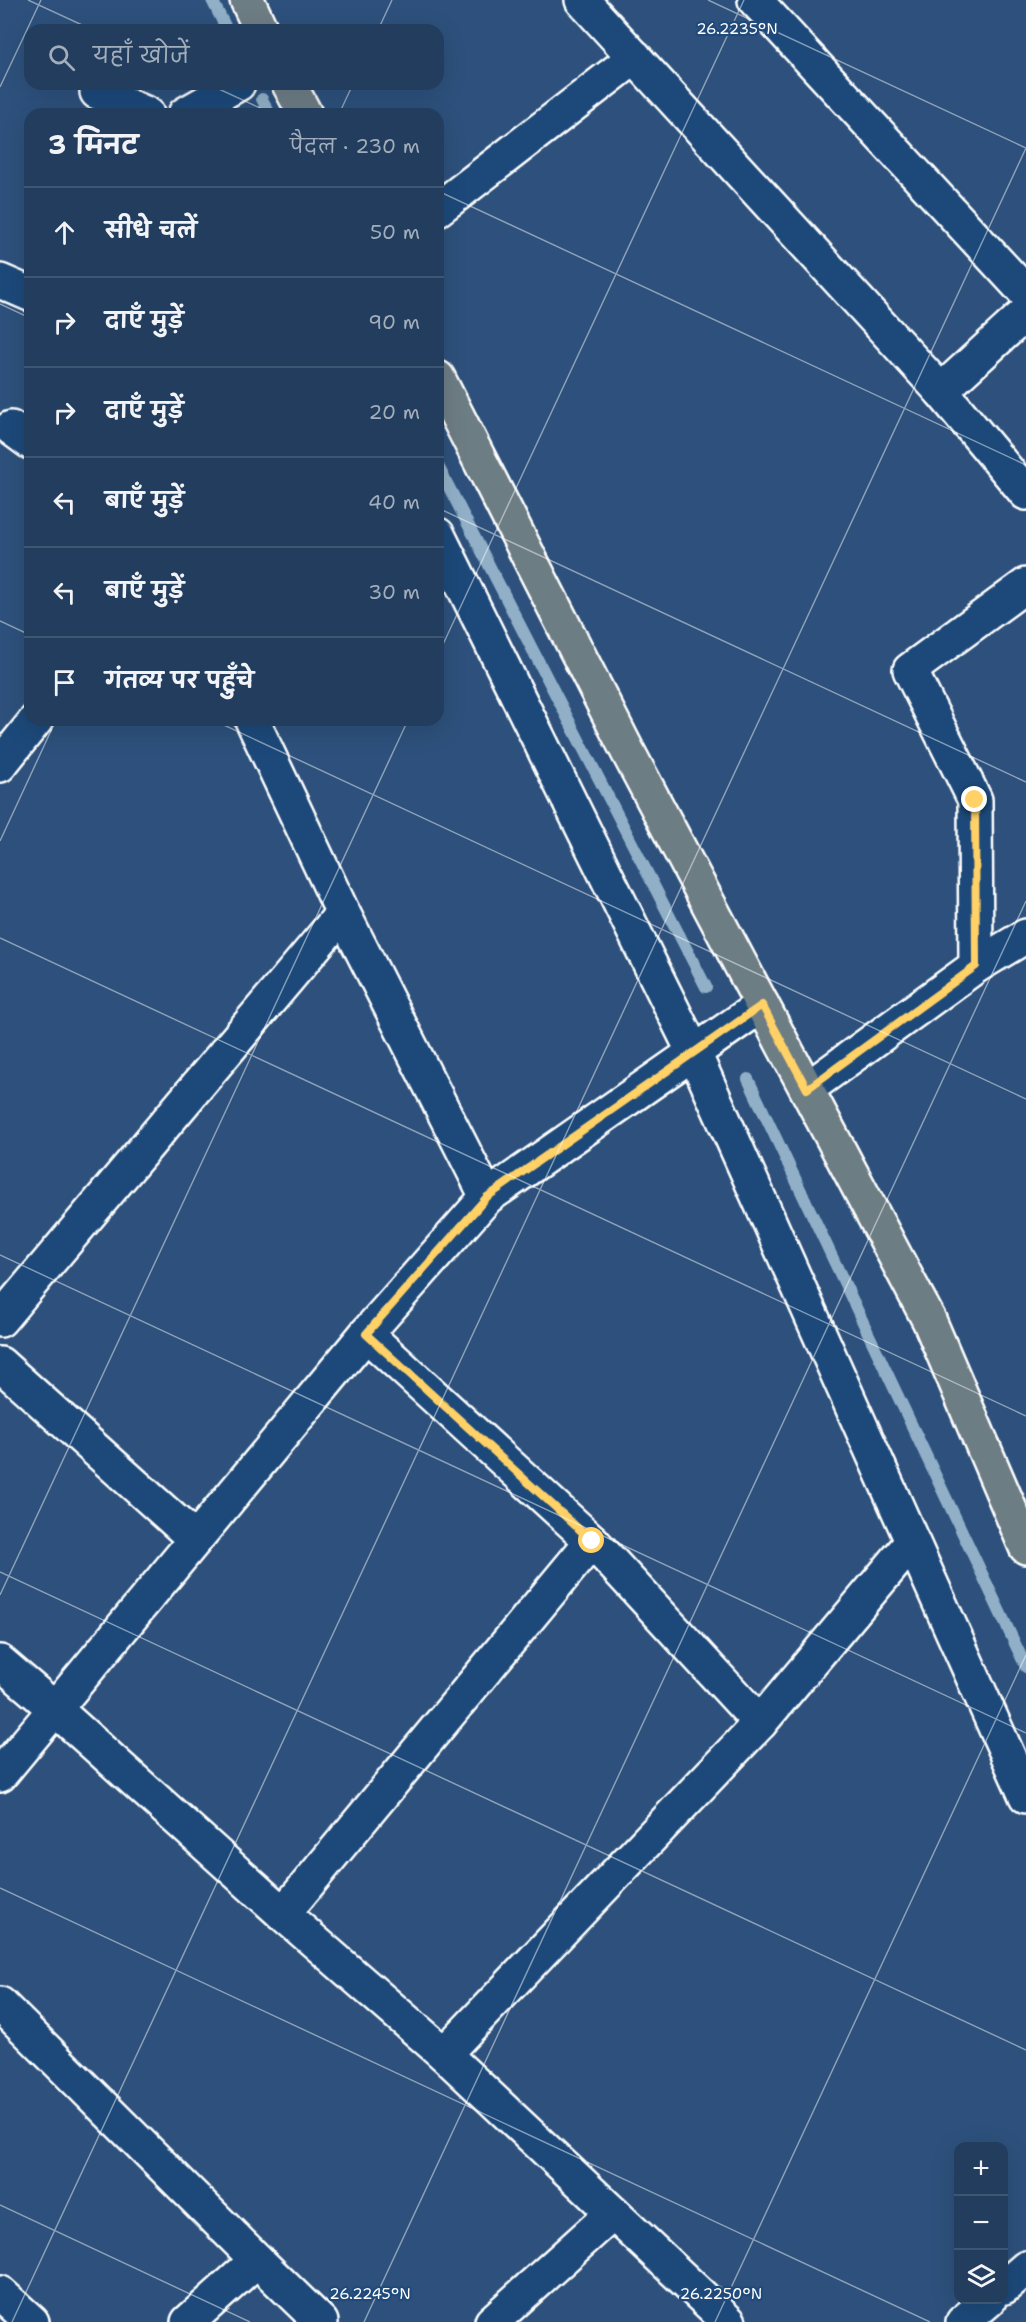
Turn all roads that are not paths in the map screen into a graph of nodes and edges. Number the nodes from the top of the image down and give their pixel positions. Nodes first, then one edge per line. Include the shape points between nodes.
1 (247, 0) edge
2 (582, 0) edge
3 (755, 0) edge
4 (258, 24) edge
5 (635, 57) junction
6 (227, 90) edge
7 (292, 90) edge
8 (97, 92) dead end
9 (133, 108) edge
10 (196, 108) edge
11 (302, 108) edge
12 (444, 204) edge
13 (0, 281) edge
14 (24, 291) edge
15 (1026, 293) edge
16 (1026, 313) edge
17 (444, 390) edge
18 (941, 392) junction
19 (1026, 493) edge
20 (444, 547) edge
21 (1026, 585) edge
22 (31, 726) edge
23 (255, 726) edge
24 (0, 765) edge
25 (343, 913) junction
26 (1026, 936) edge
27 (976, 966) junction
28 (762, 1005) junction
29 (694, 1053) junction
30 (807, 1089) junction
31 (487, 1197) junction
32 (0, 1320) edge
33 (366, 1334) junction
34 (0, 1364) edge
35 (1022, 1525) edge
36 (195, 1539) junction
37 (592, 1541) junction
38 (912, 1542) junction
39 (0, 1662) edge
40 (55, 1709) junction
41 (760, 1723) junction
42 (0, 1775) edge
43 (1026, 1796) edge
44 (283, 1914) junction
45 (0, 2004) edge
46 (444, 2054) junction
47 (613, 2213) junction
48 (257, 2260) junction
49 (1026, 2268) edge
50 (1008, 2284) edge
51 (0, 2293) edge
52 (984, 2304) edge
53 (32, 2322) edge
54 (188, 2322) edge
55 (321, 2322) edge
56 (492, 2322) edge
57 (729, 2322) edge
58 (963, 2322) edge

1 - 4 main road
2 - 5 street
3 - 15 street
5 - 12 street
5 - 18 street
6 - 10 street
7 - 11 main road
8 - 9 street
13 - 14 street
16 - 18 street
17 - 28 main road
18 - 19 street
20 - 29 street
21 - 27 street via 910,670 975,800
22 - 24 street
23 - 25 street
25 - 31 street
25 - 32 street
26 - 27 street
27 - 30 street
28 - 29 street
28 - 30 main road
29 - 31 street
29 - 38 street
30 - 35 main road via 929,1320
31 - 33 street
33 - 36 street
33 - 37 street
34 - 36 street
36 - 40 street
37 - 41 street
37 - 44 street
38 - 41 street
38 - 43 street
39 - 40 street
40 - 42 street
40 - 44 street
41 - 46 street
44 - 46 street
45 - 48 street
46 - 47 street
47 - 56 street
47 - 57 street
48 - 54 street
48 - 55 street
49 - 50 street
51 - 53 street
52 - 58 street

